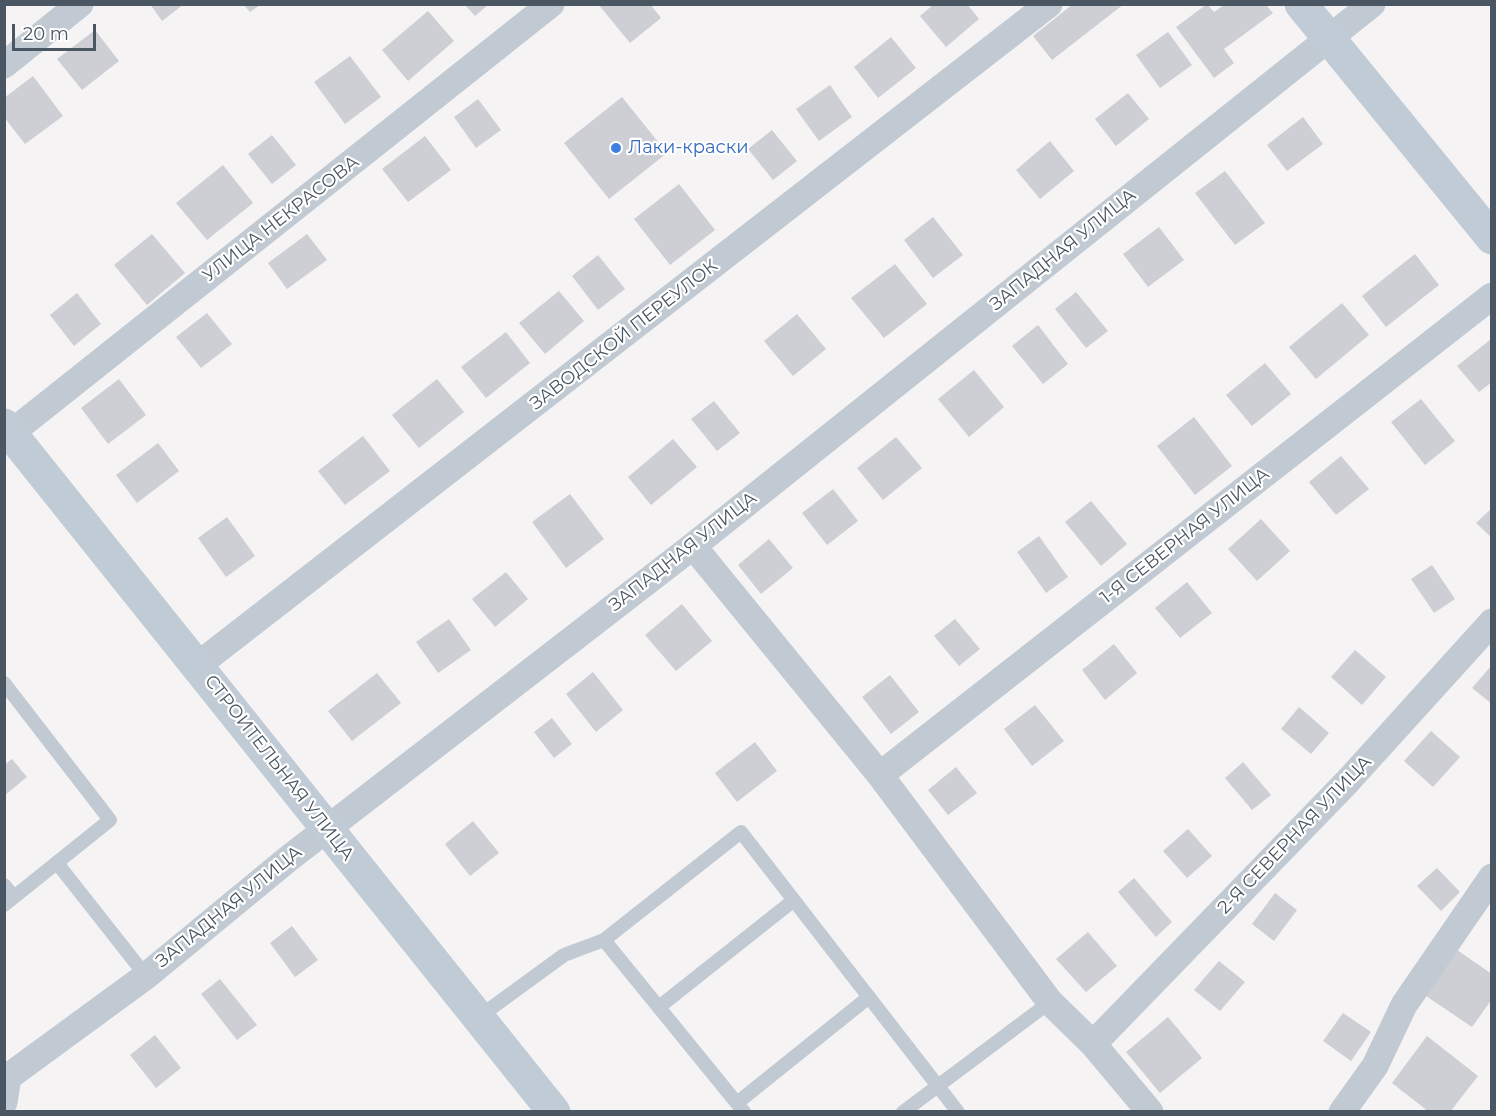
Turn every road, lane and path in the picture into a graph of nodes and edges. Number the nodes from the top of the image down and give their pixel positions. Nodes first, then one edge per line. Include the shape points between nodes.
1 (80, 4) edge
2 (551, 4) edge
3 (1049, 4) edge
4 (1301, 4) edge
5 (1372, 4) edge
6 (1329, 39) junction
7 (4, 65) edge
8 (1491, 238) edge
9 (1491, 296) edge
10 (7, 432) edge
11 (693, 546) junction
12 (1491, 622) edge
13 (198, 665) junction
14 (4, 683) edge
15 (880, 775) junction
16 (327, 828) junction
17 (57, 862) junction
18 (1491, 877) edge
19 (4, 885) edge
20 (794, 900) junction
21 (9, 901) edge
22 (603, 939) junction
23 (146, 976) junction
24 (869, 997) junction
25 (1050, 1002) junction
26 (659, 1007) junction
27 (479, 1017) junction
28 (1093, 1044) junction
29 (6, 1084) edge
30 (937, 1084) junction
31 (740, 1107) edge
32 (554, 1112) edge
33 (903, 1112) edge
34 (958, 1112) edge
35 (1150, 1112) edge
36 (1342, 1112) edge

1 - 7 street
2 - 10 street, УЛИЦА НЕКРАСОВА
3 - 13 street, ЗАВОДСКОЙ ПЕРЕУЛОК
4 - 6 street
5 - 6 street, ЗАПАДНАЯ УЛИЦА
6 - 8 street
6 - 11 street, ЗАПАДНАЯ УЛИЦА
9 - 15 street, 1-Я СЕВЕРНАЯ УЛИЦА
10 - 13 street, СТРОИТЕЛЬНАЯ УЛИЦА
11 - 15 street
11 - 16 street, ЗАПАДНАЯ УЛИЦА
12 - 28 street, 2-Я СЕВЕРНАЯ УЛИЦА via 1347,782
13 - 16 street, СТРОИТЕЛЬНАЯ УЛИЦА
14 - 17 lane via 110,820
15 - 25 street
16 - 23 street, ЗАПАДНАЯ УЛИЦА
16 - 27 street, СТРОИТЕЛЬНАЯ УЛИЦА
17 - 21 lane
17 - 23 lane
18 - 36 street via 1404,1005 1375,1066
19 - 21 lane
20 - 22 lane via 741,832
20 - 24 lane
20 - 26 lane
22 - 26 lane
22 - 27 lane via 564,955
23 - 29 street, ЗАПАДНАЯ УЛИЦА
24 - 30 lane
24 - 31 lane
25 - 28 street
25 - 30 lane
26 - 31 lane
27 - 32 street, СТРОИТЕЛЬНАЯ УЛИЦА
28 - 35 street
30 - 33 lane
30 - 34 lane

